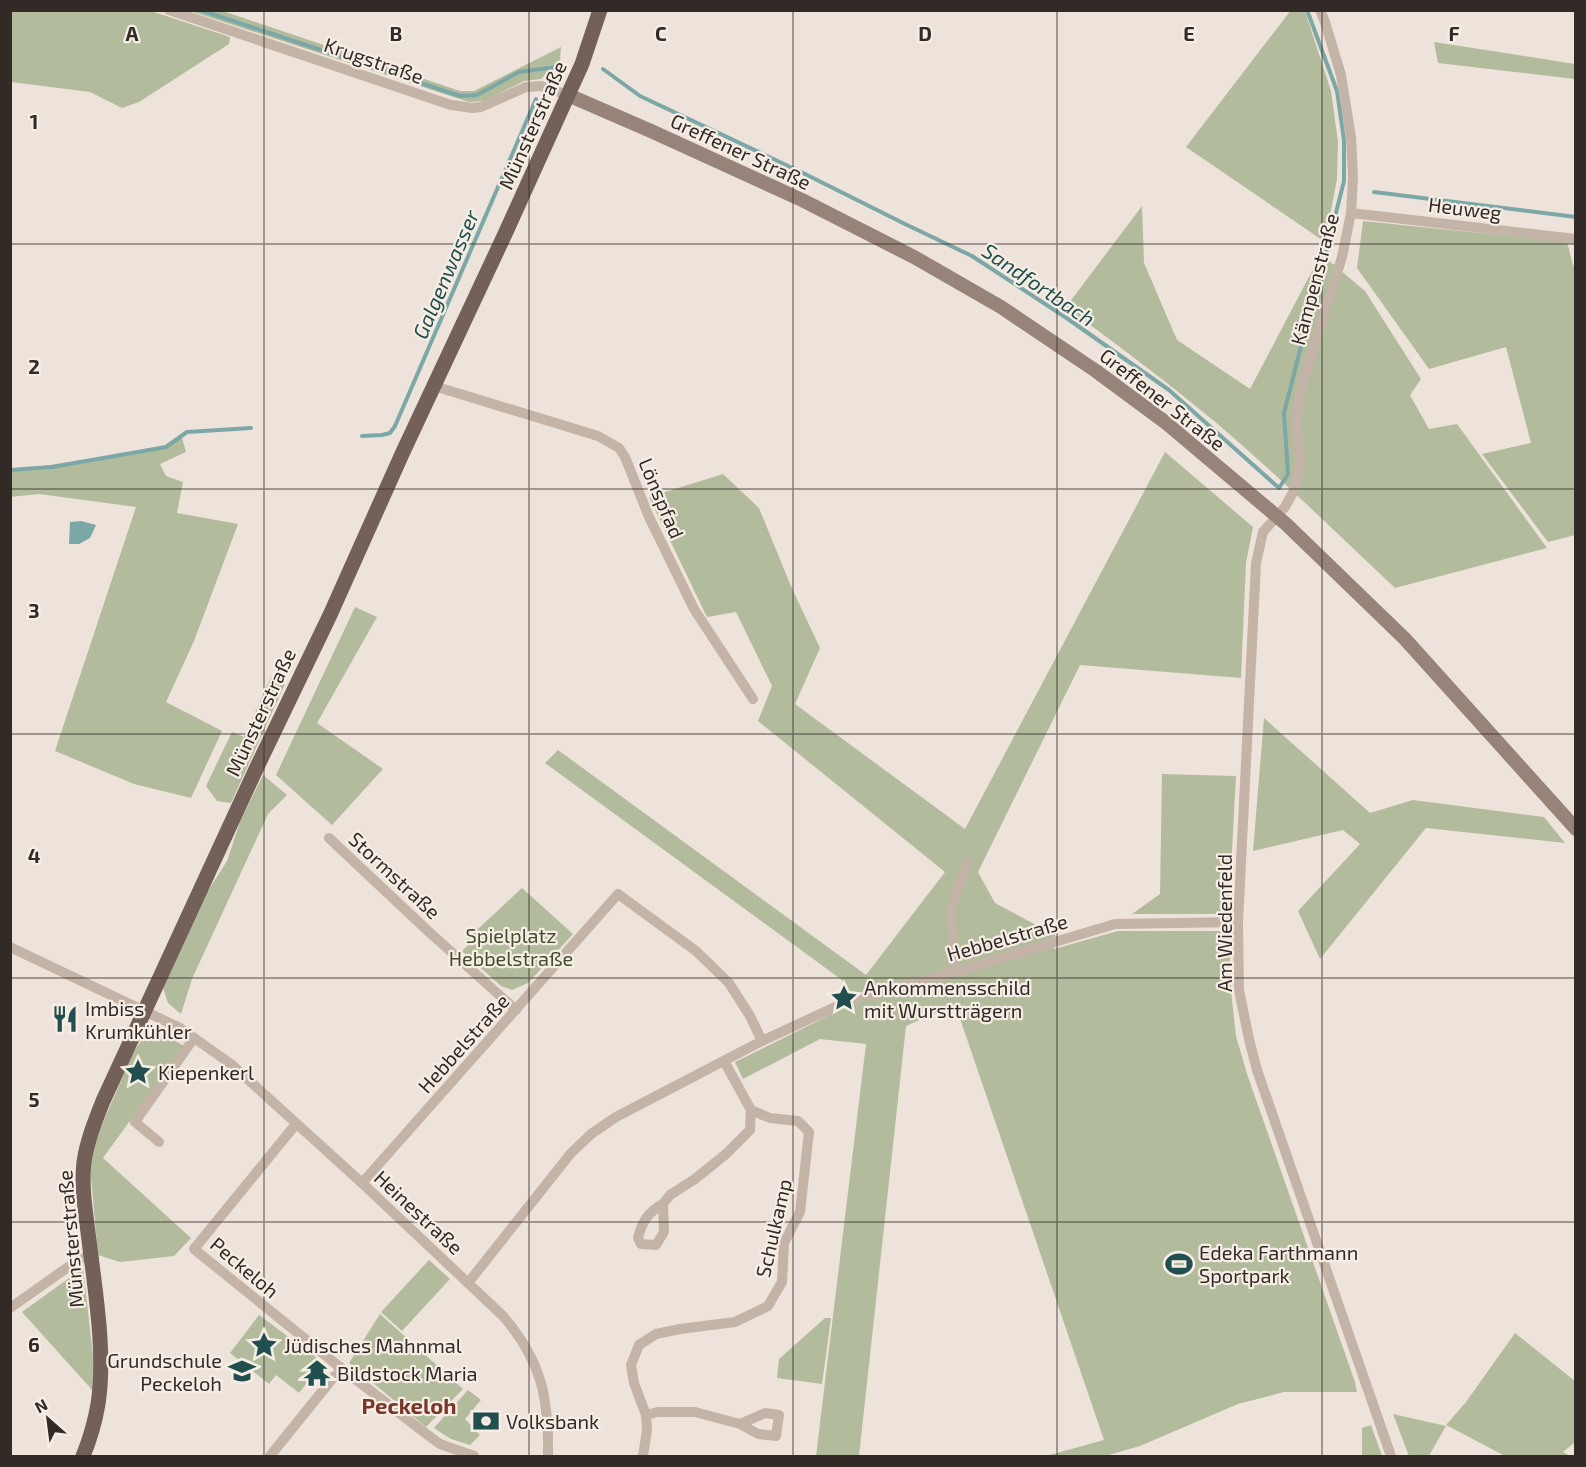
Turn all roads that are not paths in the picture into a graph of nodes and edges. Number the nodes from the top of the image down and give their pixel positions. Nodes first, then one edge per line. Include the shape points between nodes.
1 (169, 10) edge
2 (600, 10) edge
3 (1320, 10) edge
4 (568, 95) junction
5 (1351, 213) junction
6 (1575, 239) edge
7 (434, 386) junction
8 (1277, 516) junction
9 (753, 699) dead end
10 (1575, 829) edge
11 (329, 838) dead end
12 (968, 863) dead end
13 (1238, 922) junction
14 (10, 947) edge
15 (954, 972) junction
16 (516, 1010) junction
17 (144, 1012) junction
18 (194, 1038) junction
19 (762, 1041) junction
20 (724, 1060) junction
21 (751, 1110) junction
22 (296, 1124) junction
23 (159, 1142) dead end
24 (362, 1183) junction
25 (663, 1204) dead end
26 (91, 1258) junction
27 (468, 1283) junction
28 (10, 1308) edge
29 (341, 1368) junction
30 (646, 1415) junction
31 (740, 1424) dead end
32 (83, 1456) edge
33 (270, 1456) edge
34 (474, 1456) edge
35 (548, 1456) edge
36 (644, 1456) edge
37 (1391, 1456) edge

1 - 4 street, Krugstraße via 451,105 481,107 526,87 541,86
2 - 4 main road, Münsterstraße
3 - 5 street, Kämpenstraße via 1341,75 1352,137
4 - 7 main road, Münsterstraße
4 - 8 main road, Greffener Straße via 802,200 1001,307 1165,422
5 - 6 street, Heuweg
5 - 8 street, Kämpenstraße via 1342,257 1300,392 1296,487
7 - 9 street, Lönspfad via 598,436 619,448 694,609
7 - 17 main road, Münsterstraße
8 - 10 main road, Greffener Straße via 1405,639
8 - 13 street, Am Wiedenfeld via 1263,532 1256,563
11 - 16 street, Stormstraße
12 - 15 street via 951,907
13 - 15 street, Hebbelstraße via 1115,924
13 - 37 street, Am Wiedenfeld via 1239,990 1257,1070
14 - 17 street, Heinestraße
15 - 19 street, Hebbelstraße via 848,1001
16 - 19 street, Hebbelstraße via 618,894 696,951 729,983
16 - 24 street, Hebbelstraße
17 - 18 street, Heinestraße
17 - 26 main road, Münsterstraße via 86,1148 83,1178
18 - 22 street, Heinestraße via 231,1064
18 - 23 street via 135,1122
19 - 20 street, Hebbelstraße
20 - 21 street
20 - 27 street, Hebbelstraße via 591,1134 571,1153
21 - 25 street via 750,1130
21 - 30 street, Schulkamp via 770,1118 798,1121 809,1132 800,1212 784,1243 782,1282 768,1306 735,1322 656,1334 639,1345 631,1365
22 - 24 street, Heinestraße
22 - 29 street, Peckeloh via 194,1250
24 - 27 street, Heinestraße
26 - 28 street via 81,1258
26 - 32 main road, Münsterstraße via 100,1383 95,1421
27 - 35 street, Heinestraße via 516,1330 538,1370 545,1396
29 - 33 street
29 - 34 street, Peckeloh via 440,1444
30 - 31 street via 695,1412
30 - 36 street, Schulkamp

